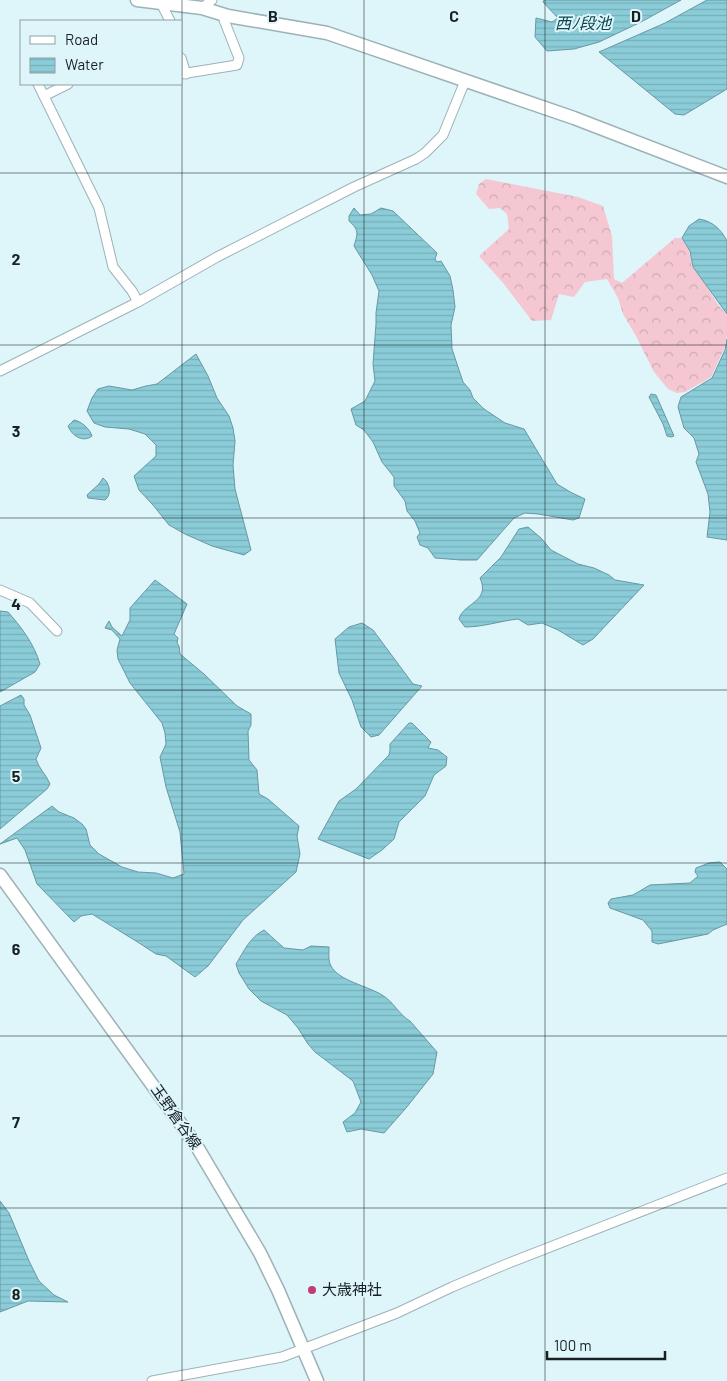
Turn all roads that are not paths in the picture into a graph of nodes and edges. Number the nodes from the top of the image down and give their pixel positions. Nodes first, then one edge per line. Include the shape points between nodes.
1 (137, 0) edge
2 (162, 3) junction
3 (207, 4) edge
4 (224, 14) junction
5 (170, 20) edge
6 (184, 74) edge
7 (465, 81) junction
8 (38, 85) edge
9 (66, 85) edge
10 (44, 96) junction
11 (727, 177) edge
12 (138, 302) junction
13 (0, 371) edge
14 (0, 590) edge
15 (57, 632) dead end
16 (0, 875) edge
17 (727, 1178) edge
18 (303, 1349) junction
19 (152, 1381) edge
20 (317, 1381) edge

1 - 2 street
2 - 3 street
2 - 5 street
3 - 4 street
4 - 6 street via 239,58 236,65
4 - 7 street via 327,32
7 - 11 street via 574,118
7 - 12 street via 443,135 426,153 218,257
8 - 10 street
9 - 10 street
10 - 12 street via 99,208 113,268
12 - 13 street
14 - 15 street via 30,603
16 - 18 street, 玉野倉谷線 via 196,1145 260,1252
17 - 18 street
18 - 19 street via 282,1357
18 - 20 street, 玉野倉谷線

